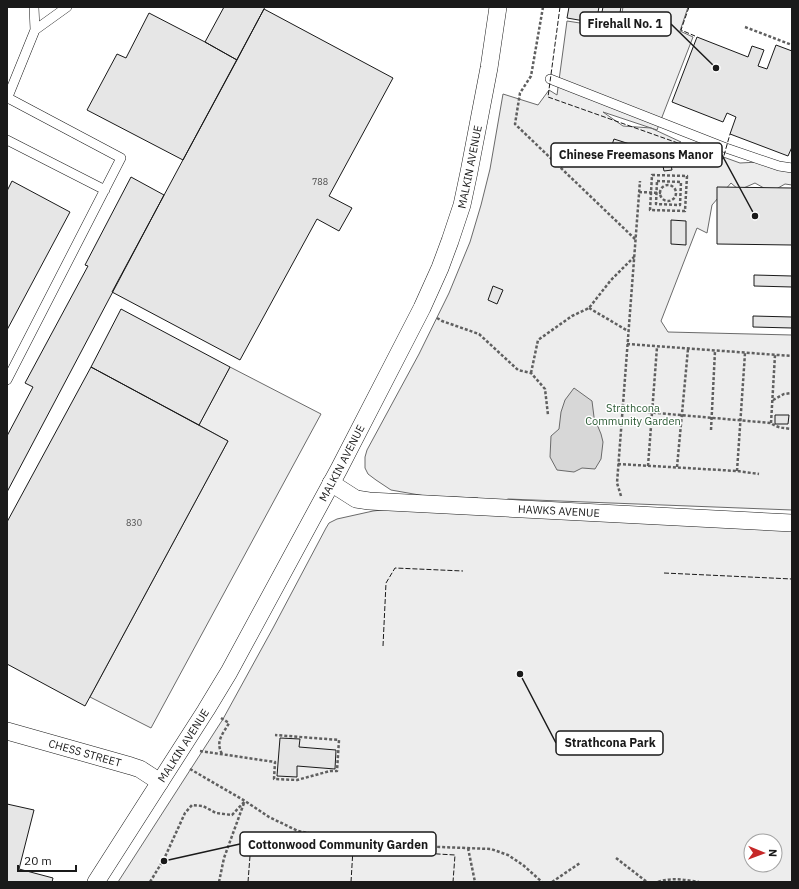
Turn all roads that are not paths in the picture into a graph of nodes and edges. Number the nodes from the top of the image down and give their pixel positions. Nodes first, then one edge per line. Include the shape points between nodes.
1 (34, 7) edge
2 (67, 7) edge
3 (498, 7) edge
4 (35, 30) junction
5 (550, 79) dead end
6 (7, 98) edge
7 (7, 140) edge
8 (792, 168) edge
9 (105, 190) junction
10 (7, 380) edge
11 (331, 483) junction
12 (792, 523) edge
13 (7, 731) edge
14 (160, 782) junction
15 (96, 882) edge

1 - 4 lane
2 - 4 lane
3 - 11 street, MALKIN AVENUE via 469,172 462,205 450,241 422,308
4 - 6 lane
5 - 8 lane via 726,148 778,166
6 - 9 lane via 122,158
7 - 9 lane
9 - 10 lane
11 - 12 street, HAWKS AVENUE via 356,499 369,501
11 - 14 street, MALKIN AVENUE via 229,672
13 - 14 street, CHESS STREET via 131,766
14 - 15 street, MALKIN AVENUE

